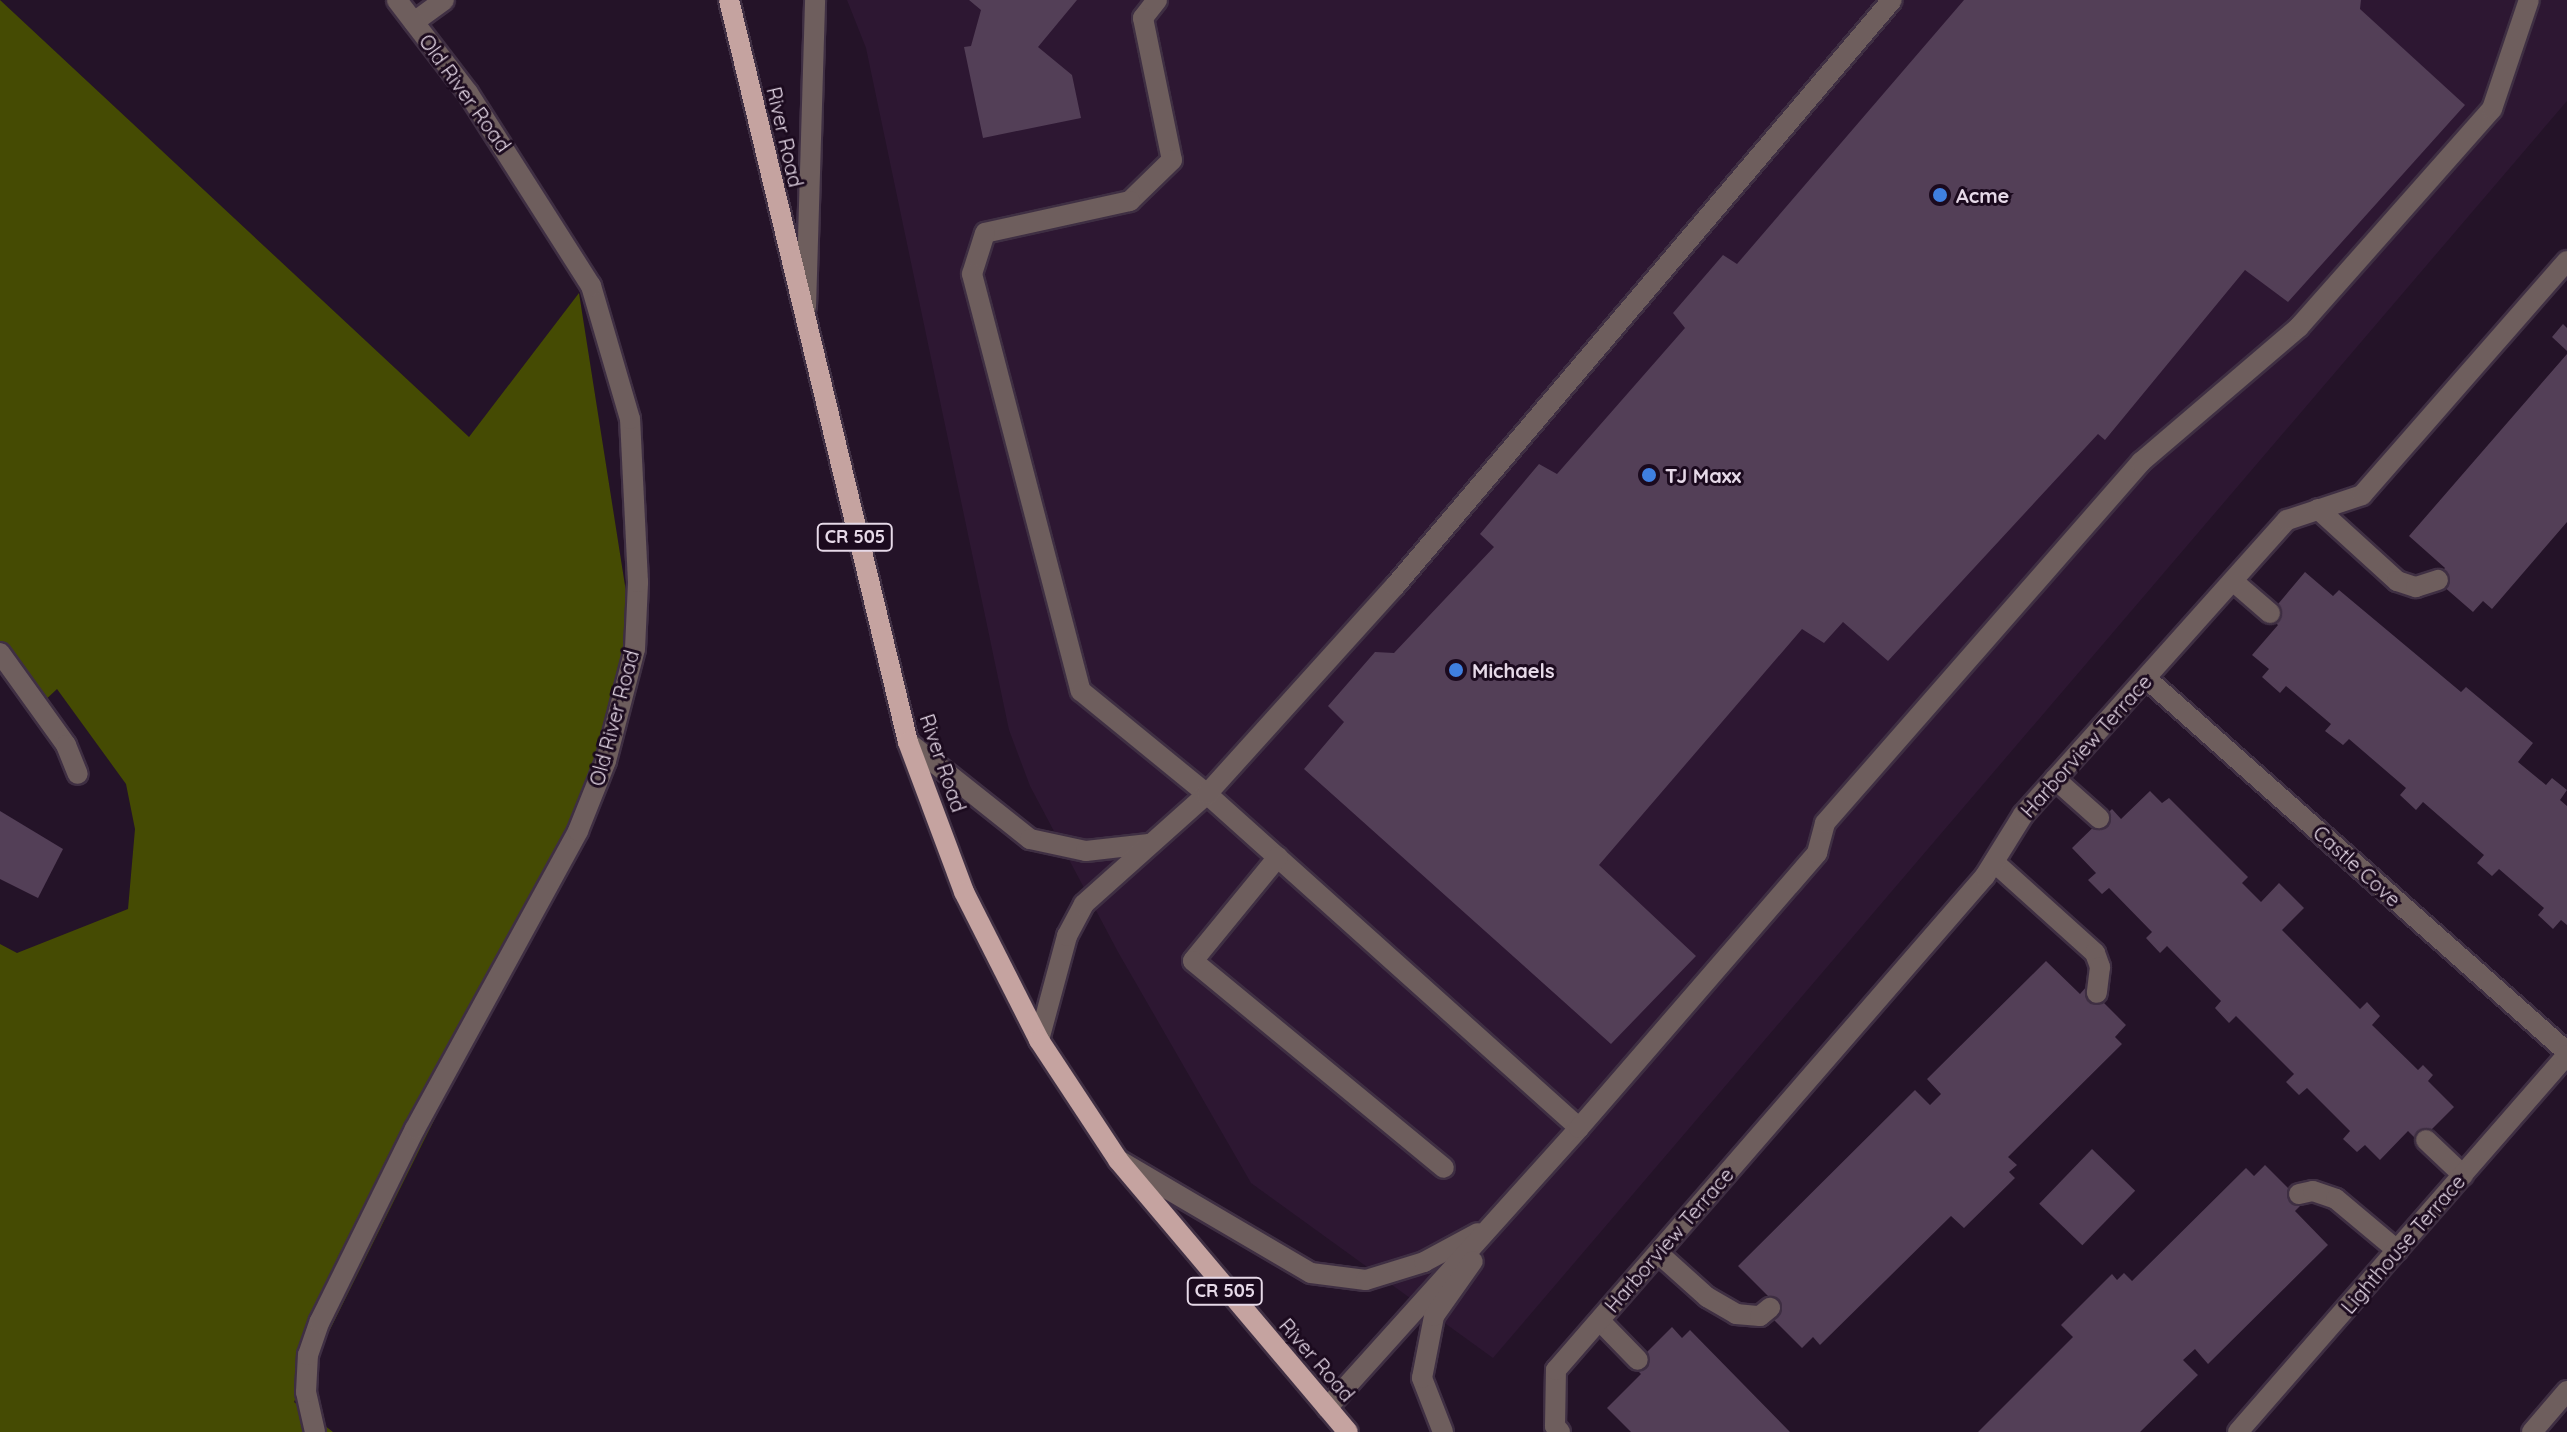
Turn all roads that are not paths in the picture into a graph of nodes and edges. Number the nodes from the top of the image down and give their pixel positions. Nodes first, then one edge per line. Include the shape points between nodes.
1 (397, 0) edge
2 (444, 0) edge
3 (729, 0) edge
4 (815, 0) edge
5 (1157, 0) edge
6 (1892, 0) edge
7 (2529, 0) edge
8 (414, 22) junction
9 (2567, 261) edge
10 (805, 331) junction
11 (2318, 509) junction
12 (2438, 580) dead end
13 (2233, 581) junction
14 (2270, 613) dead end
15 (0, 653) edge
16 (2147, 679) junction
17 (908, 742) junction
18 (78, 774) dead end
19 (2055, 779) junction
20 (1207, 794) junction
21 (2099, 818) dead end
22 (1147, 844) junction
23 (1278, 857) junction
24 (1994, 862) junction
25 (2097, 993) dead end
26 (1039, 1040) junction
27 (2567, 1054) edge
28 (1579, 1128) junction
29 (2426, 1140) dead end
30 (1118, 1160) junction
31 (1444, 1168) dead end
32 (2463, 1175) junction
33 (2299, 1194) dead end
34 (1486, 1230) junction
35 (2397, 1250) junction
36 (1658, 1253) junction
37 (1770, 1308) dead end
38 (1600, 1321) junction
39 (1638, 1360) dead end
40 (2567, 1391) edge
41 (1327, 1408) junction
42 (315, 1432) edge
43 (1348, 1432) edge
44 (1443, 1432) edge
45 (1560, 1432) edge
46 (2238, 1432) edge
47 (2532, 1432) edge

1 - 8 street, Old River Road
2 - 8 street
3 - 10 main road, River Road / CR 505
4 - 10 street
5 - 20 street via 1143,18 1172,160 1130,201 985,233 972,274 1081,691
6 - 20 street via 1436,540
7 - 28 street via 2492,109 2299,327 2141,462 1825,823 1817,853
8 - 42 street, Old River Road via 468,93 591,286 630,419 638,582 635,649 606,761 578,831 415,1129 320,1321 307,1368
9 - 11 street, Harborview Terrace via 2362,495
10 - 17 main road, River Road / CR 505
11 - 12 street via 2397,581 2416,587
11 - 13 street, Harborview Terrace via 2287,520
13 - 14 street
13 - 16 street, Harborview Terrace
15 - 18 street via 66,745
16 - 19 street, Harborview Terrace
16 - 27 street, Castle Cove
17 - 22 street via 1030,839 1086,851
17 - 26 main road, River Road / CR 505 via 964,892
19 - 21 street
19 - 24 street, Harborview Terrace via 2023,815
20 - 22 street
20 - 23 street
22 - 26 street via 1084,904 1067,936
23 - 28 street
23 - 31 street via 1193,961
24 - 25 street via 2095,953 2100,967
24 - 36 street, Harborview Terrace
26 - 30 main road, River Road / CR 505
27 - 32 street, Lighthouse Terrace
28 - 34 street
29 - 32 street
30 - 34 street via 1311,1273 1366,1280 1424,1262
30 - 41 main road, River Road / CR 505
32 - 35 street, Lighthouse Terrace
33 - 35 street via 2313,1191 2336,1199
34 - 41 street
34 - 44 street via 1476,1258 1434,1316 1422,1378
35 - 46 street, Lighthouse Terrace
36 - 37 street via 1707,1297 1736,1314 1760,1316
36 - 38 street, Harborview Terrace
38 - 39 street
38 - 45 street, Harborview Terrace via 1556,1370 1555,1426
40 - 47 street
41 - 43 main road, River Road / CR 505

